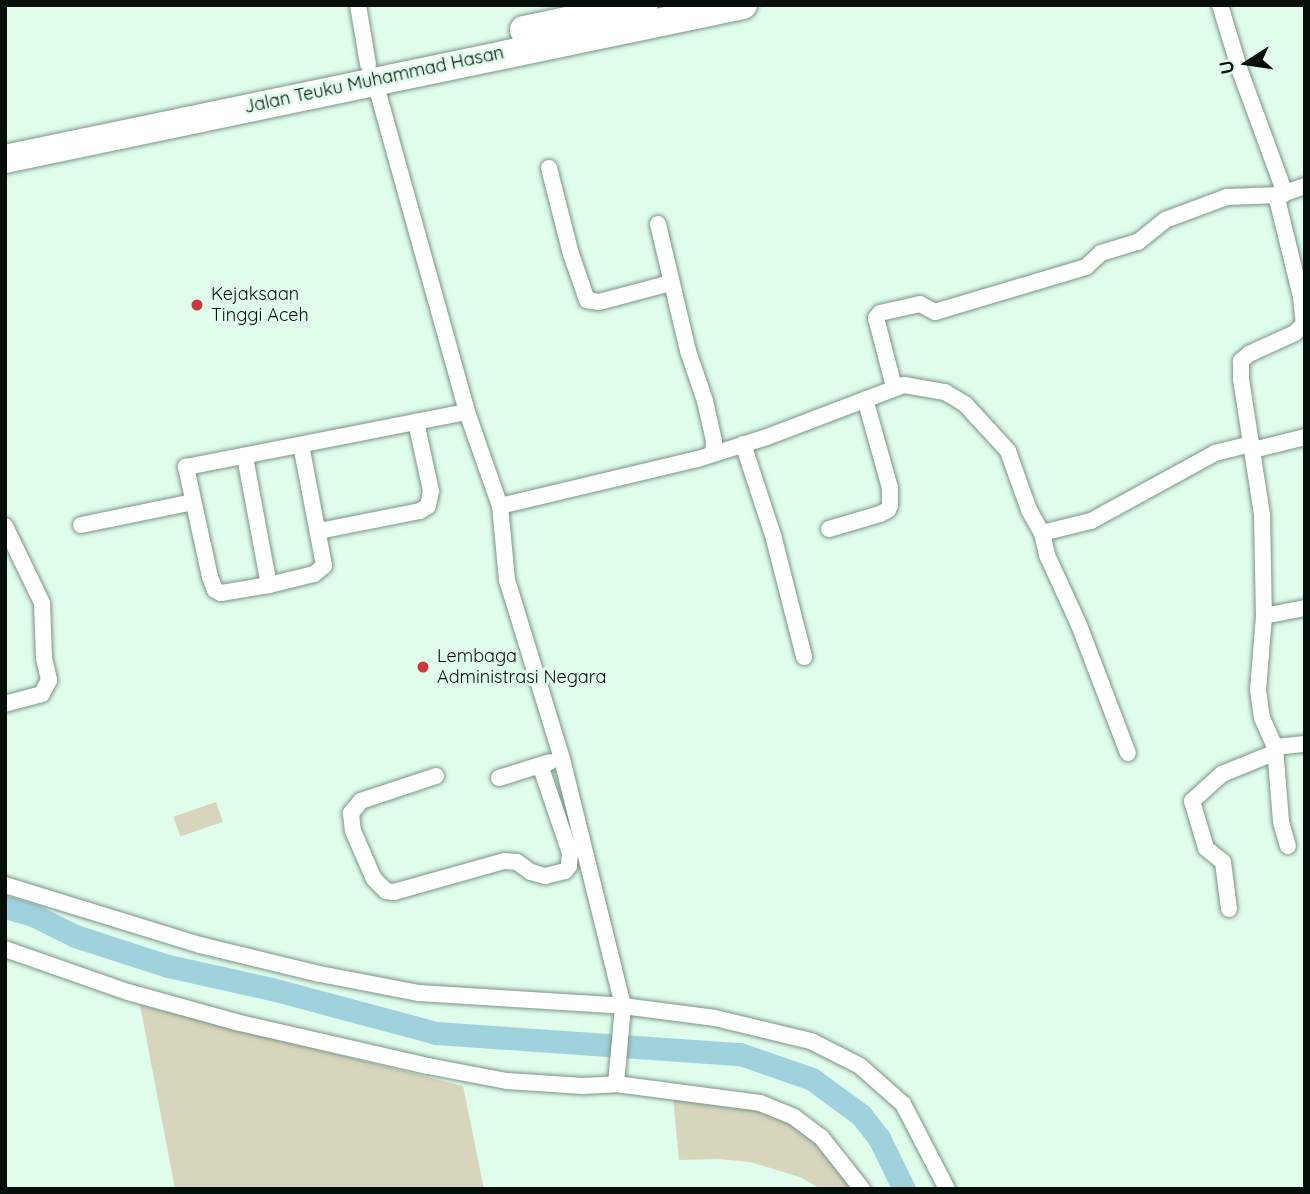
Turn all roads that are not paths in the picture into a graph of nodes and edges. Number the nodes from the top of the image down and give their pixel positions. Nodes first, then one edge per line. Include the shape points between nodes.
1 (358, 5) edge
2 (643, 5) edge
3 (743, 5) edge
4 (1220, 5) edge
5 (442, 57) junction
6 (372, 73) junction
7 (5, 143) edge
8 (5, 159) edge
9 (549, 168) dead end
10 (1305, 186) edge
11 (1282, 194) junction
12 (658, 224) dead end
13 (671, 283) junction
14 (894, 387) junction
15 (865, 399) junction
16 (467, 412) junction
17 (416, 422) junction
18 (1305, 437) edge
19 (743, 444) junction
20 (301, 445) junction
21 (1252, 447) junction
22 (713, 454) junction
23 (246, 457) junction
24 (193, 502) junction
25 (500, 506) junction
26 (81, 525) dead end
27 (5, 526) edge
28 (829, 529) dead end
29 (319, 531) junction
30 (1042, 533) junction
31 (269, 585) junction
32 (1305, 608) edge
33 (1264, 616) junction
34 (804, 657) dead end
35 (5, 704) edge
36 (1305, 744) edge
37 (1276, 750) junction
38 (1128, 753) dead end
39 (562, 759) junction
40 (540, 765) junction
41 (436, 776) dead end
42 (499, 778) dead end
43 (1288, 846) dead end
44 (5, 885) edge
45 (1229, 909) dead end
46 (5, 949) edge
47 (622, 1012) junction
48 (617, 1076) junction
49 (862, 1189) edge
50 (947, 1189) edge

1 - 6 street
2 - 5 highway, Jalan Teuku Muhammad Hasan
3 - 5 highway, Jalan Teuku Muhammad Hasan
4 - 11 street
5 - 6 highway, Jalan Teuku Muhammad Hasan
6 - 7 highway, Jalan Teuku Muhammad Hasan
6 - 8 highway, Jalan Teuku Muhammad Hasan
6 - 16 street
9 - 13 street via 570,254 587,300 599,302
10 - 11 street
11 - 14 street via 1227,197 1165,220 1138,242 1101,253 1086,267 935,312 920,304 880,313 876,318
11 - 21 street via 1278,211 1304,324 1241,361
12 - 13 street
13 - 22 street via 705,401
14 - 15 street
14 - 30 street via 924,386 965,404 1008,451
15 - 19 street
15 - 28 street via 890,488 890,505 880,514
16 - 17 street
16 - 25 street
17 - 20 street
17 - 29 street via 431,491 428,506
18 - 21 street
19 - 22 street
19 - 34 street via 773,535
20 - 23 street
20 - 29 street
21 - 30 street via 1215,453 1091,521
21 - 33 street via 1262,515
22 - 25 street
23 - 24 street via 186,467
23 - 31 street
24 - 26 street
24 - 31 street via 215,590 221,593
25 - 39 street via 507,580
27 - 35 street via 42,603 49,680 42,694
29 - 31 street via 325,561 320,571
30 - 38 street
32 - 33 street
33 - 37 street via 1258,690 1262,718
36 - 37 street
37 - 43 street via 1281,822
37 - 45 street via 1222,774 1192,801 1206,848 1223,862
39 - 40 street
39 - 47 street
40 - 41 street via 570,853 565,871 538,875 517,862 504,861 386,891 374,879 353,831 351,813 361,801
40 - 42 street
44 - 47 street via 200,945 320,974 419,993
46 - 48 street via 141,996 428,1066 507,1081 583,1086
47 - 48 street
47 - 50 street via 715,1018 811,1041 859,1066 903,1104
48 - 49 street via 760,1103 794,1117 821,1137

